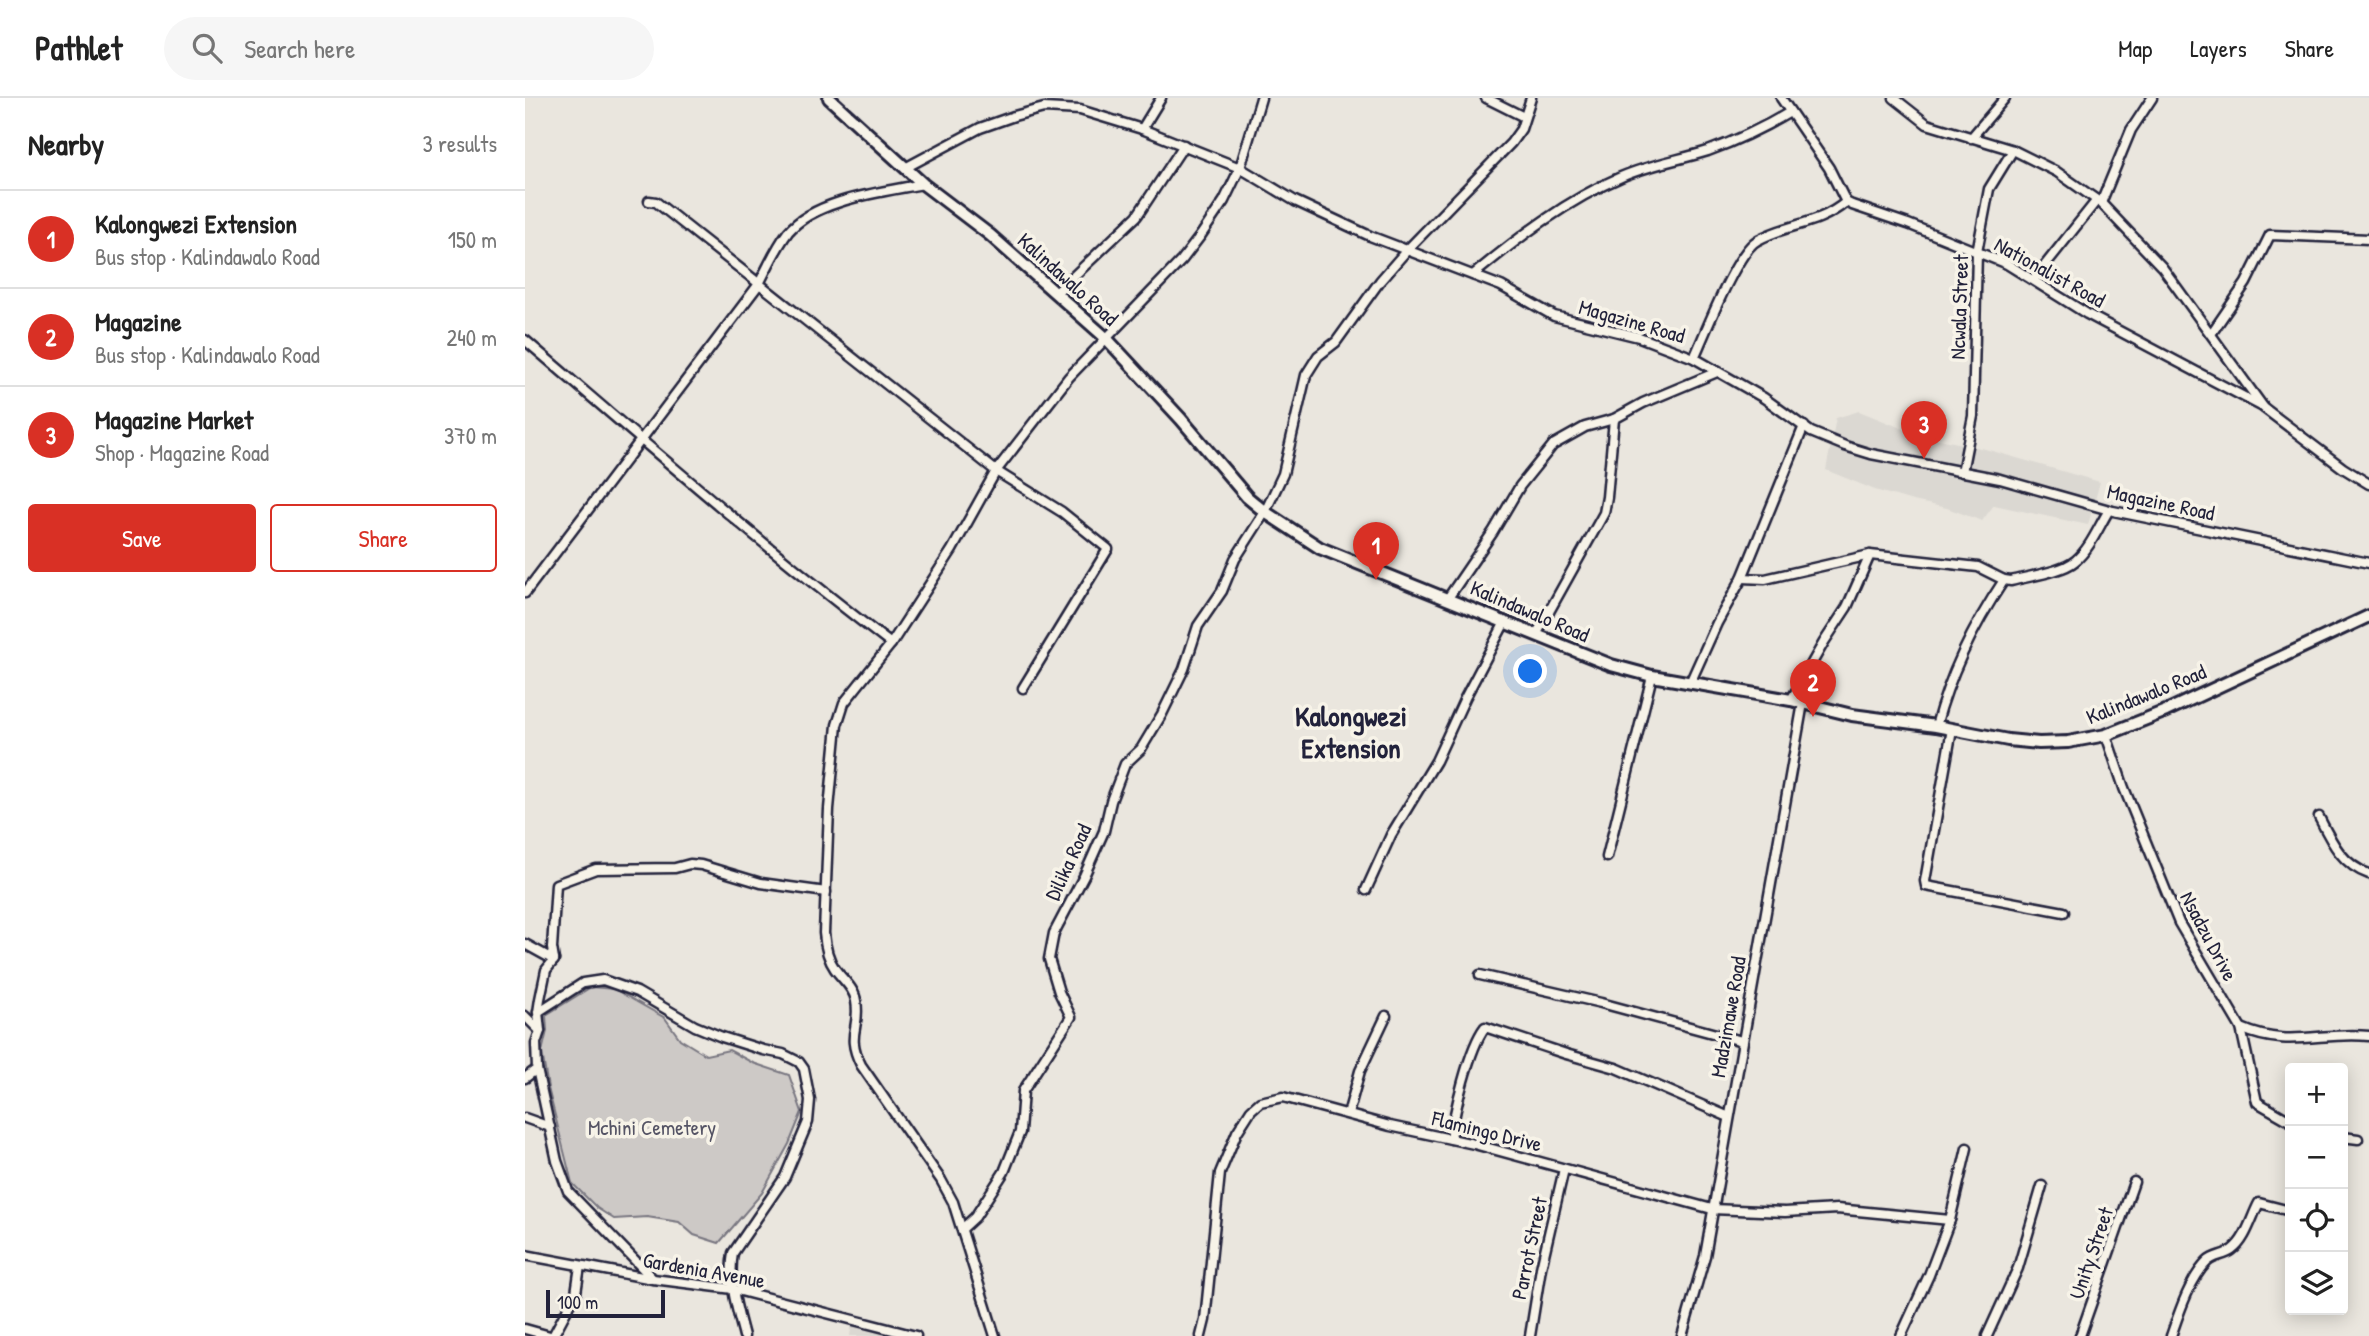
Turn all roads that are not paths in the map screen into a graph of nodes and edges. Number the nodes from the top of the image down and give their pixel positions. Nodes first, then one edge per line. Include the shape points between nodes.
1 (829, 98) edge
2 (1161, 98) edge
3 (1261, 98) edge
4 (1486, 98) edge
5 (1531, 98) edge
6 (1781, 98) edge
7 (1894, 98) edge
8 (2005, 98) edge
9 (2152, 98) edge
10 (1790, 112) junction
11 (1524, 117) junction
12 (1142, 129) junction
13 (1971, 138) junction
14 (1184, 145) junction
15 (2013, 150) junction
16 (905, 168) junction
17 (1240, 168) junction
18 (923, 184) junction
19 (649, 201) dead end
20 (2099, 201) junction
21 (1846, 202) junction
22 (2369, 239) edge
23 (1407, 250) junction
24 (1977, 252) junction
25 (1473, 275) junction
26 (2034, 279) junction
27 (759, 284) junction
28 (1056, 293) junction
29 (2211, 334) junction
30 (1106, 338) junction
31 (525, 340) edge
32 (1694, 358) junction
33 (1717, 372) junction
34 (2264, 408) junction
35 (1614, 419) junction
36 (1804, 426) junction
37 (641, 440) junction
38 (996, 471) junction
39 (1962, 472) junction
40 (2369, 484) edge
41 (2109, 510) junction
42 (1265, 512) junction
43 (1870, 555) junction
44 (2369, 563) edge
45 (1742, 578) junction
46 (2004, 580) junction
47 (527, 588) edge
48 (1448, 598) junction
49 (2369, 616) edge
50 (1505, 622) junction
51 (1536, 635) junction
52 (891, 644) junction
53 (1652, 676) junction
54 (1690, 683) junction
55 (1023, 688) dead end
56 (1791, 699) junction
57 (1803, 703) junction
58 (1935, 726) junction
59 (1952, 729) junction
60 (2106, 735) junction
61 (2319, 817) dead end
62 (1607, 857) dead end
63 (2369, 874) edge
64 (1366, 890) dead end
65 (826, 892) junction
66 (2064, 912) dead end
67 (525, 944) edge
68 (554, 960) junction
69 (1480, 975) dead end
70 (538, 1012) junction
71 (525, 1016) edge
72 (1386, 1016) dead end
73 (2241, 1028) junction
74 (540, 1031) junction
75 (2369, 1036) edge
76 (1742, 1041) junction
77 (537, 1069) junction
78 (525, 1079) edge
79 (1348, 1114) junction
80 (1729, 1117) junction
81 (525, 1118) edge
82 (2285, 1118) edge
83 (550, 1128) junction
84 (2348, 1138) edge
85 (1451, 1139) junction
86 (2358, 1139) dead end
87 (1967, 1148) dead end
88 (1564, 1169) junction
89 (2134, 1182) dead end
90 (2042, 1186) dead end
91 (1712, 1209) junction
92 (2285, 1210) edge
93 (1950, 1220) junction
94 (962, 1229) junction
95 (525, 1255) edge
96 (580, 1266) junction
97 (653, 1279) junction
98 (733, 1289) junction
99 (525, 1329) edge
100 (551, 1336) edge
101 (744, 1336) edge
102 (916, 1336) edge
103 (995, 1336) edge
104 (1201, 1336) edge
105 (1530, 1336) edge
106 (1682, 1336) edge
107 (1901, 1336) edge
108 (1987, 1336) edge
109 (2080, 1336) edge
110 (2171, 1336) edge

1 - 16 street, Kalindawalo Road
2 - 12 street
3 - 17 street
4 - 11 street
5 - 11 street
6 - 10 street
7 - 13 street via 1927,124
8 - 13 street
9 - 20 street via 2130,130
10 - 21 street via 1829,168
10 - 25 street via 1750,135 1622,176 1589,192
11 - 23 street via 1511,142
12 - 14 street, Magazine Road
12 - 16 street, Magazine Road via 1080,110 1044,108 981,128
13 - 15 street
14 - 17 street, Magazine Road
14 - 28 street via 1136,216
15 - 20 street via 2057,172
15 - 24 street, Ncwala Street via 1989,189
16 - 18 street, Kalindawalo Road
17 - 23 street, Magazine Road via 1295,201
17 - 30 street via 1224,201 1182,260
18 - 27 street via 847,199 804,219 790,230
18 - 28 street, Kalindawalo Road
19 - 27 street
20 - 26 street
20 - 29 street via 2162,267
21 - 24 street, Nationalist Road
21 - 32 street via 1826,217 1751,244
22 - 29 street via 2270,235 2246,283
23 - 25 street, Magazine Road
23 - 42 street via 1306,375 1283,474
24 - 26 street, Nationalist Road
24 - 39 street, Ncwala Street via 1973,416
25 - 32 street, Magazine Road via 1554,316 1639,337
26 - 34 street, Nationalist Road via 2087,314
27 - 37 street
27 - 38 street
28 - 30 street, Kalindawalo Road
29 - 34 street
30 - 38 street via 1069,377
30 - 42 street, Kalindawalo Road
31 - 37 street
32 - 33 street, Magazine Road
33 - 35 street
33 - 36 street, Magazine Road
34 - 40 street
35 - 48 street via 1566,436 1544,454
35 - 51 street via 1604,513
36 - 39 street, Magazine Road via 1871,454
36 - 45 street
37 - 47 street
37 - 52 street
38 - 52 street
38 - 55 street via 1062,512 1108,549
39 - 41 street, Magazine Road
41 - 44 street, Magazine Road
41 - 46 street via 2074,562
42 - 48 street, Kalindawalo Road via 1320,548
42 - 94 street, Dilika Road via 1198,626 1162,714 1141,749 1125,764 1104,831 1052,939 1049,959 1071,1017 1023,1091 1020,1132 1004,1172
43 - 45 street via 1765,579
43 - 46 street via 1978,568
43 - 56 street via 1847,607
45 - 54 street
46 - 58 street via 1979,617
48 - 50 street, Kalindawalo Road
49 - 60 street, Kalindawalo Road
50 - 51 street, Kalindawalo Road
50 - 64 street
51 - 53 street, Kalindawalo Road
52 - 65 street via 838,716
53 - 54 street, Kalindawalo Road
53 - 62 street
54 - 56 street, Kalindawalo Road
56 - 57 street, Kalindawalo Road
57 - 58 street, Kalindawalo Road
57 - 76 street, Madzimawe Road
58 - 59 street, Kalindawalo Road
59 - 60 street, Kalindawalo Road via 2039,743
59 - 66 street via 1926,886
60 - 73 street, Nsadzu Drive via 2179,923
61 - 63 street via 2347,862
65 - 68 street via 761,883 696,864 596,869 556,884
65 - 94 street via 825,947 855,996 855,1053 941,1180
67 - 68 street
68 - 70 street via 547,970
69 - 76 street
70 - 74 street
70 - 98 street via 583,983 603,980 636,992 695,1026 783,1054 804,1069 810,1100 808,1122 785,1177 733,1253
71 - 74 street
72 - 79 street via 1360,1071
73 - 75 street via 2280,1039
73 - 82 street, Nsadzu Drive via 2257,1102
74 - 77 street
76 - 80 street, Madzimawe Road
77 - 78 street
77 - 83 street
79 - 85 street, Flamingo Drive
79 - 104 street, Flamingo Drive via 1283,1097 1260,1102 1243,1121 1220,1172
80 - 85 street via 1616,1068 1485,1027 1466,1074
80 - 91 street, Madzimawe Road
81 - 83 street
83 - 97 street via 568,1191
84 - 86 street
85 - 88 street, Flamingo Drive
87 - 93 street
88 - 91 street, Flamingo Drive
88 - 105 street, Parrot Street
89 - 109 street, Unity Street
90 - 108 street via 2018,1268
91 - 93 street, Flamingo Drive via 1837,1209
91 - 106 street, Madzimawe Road via 1705,1256
92 - 110 street via 2259,1203 2242,1240 2201,1270
93 - 107 street
94 - 103 street
95 - 96 street, Gardenia Avenue
96 - 97 street, Gardenia Avenue
96 - 100 street via 576,1293
97 - 98 street, Gardenia Avenue
98 - 101 street
98 - 102 street, Gardenia Avenue
99 - 100 street

